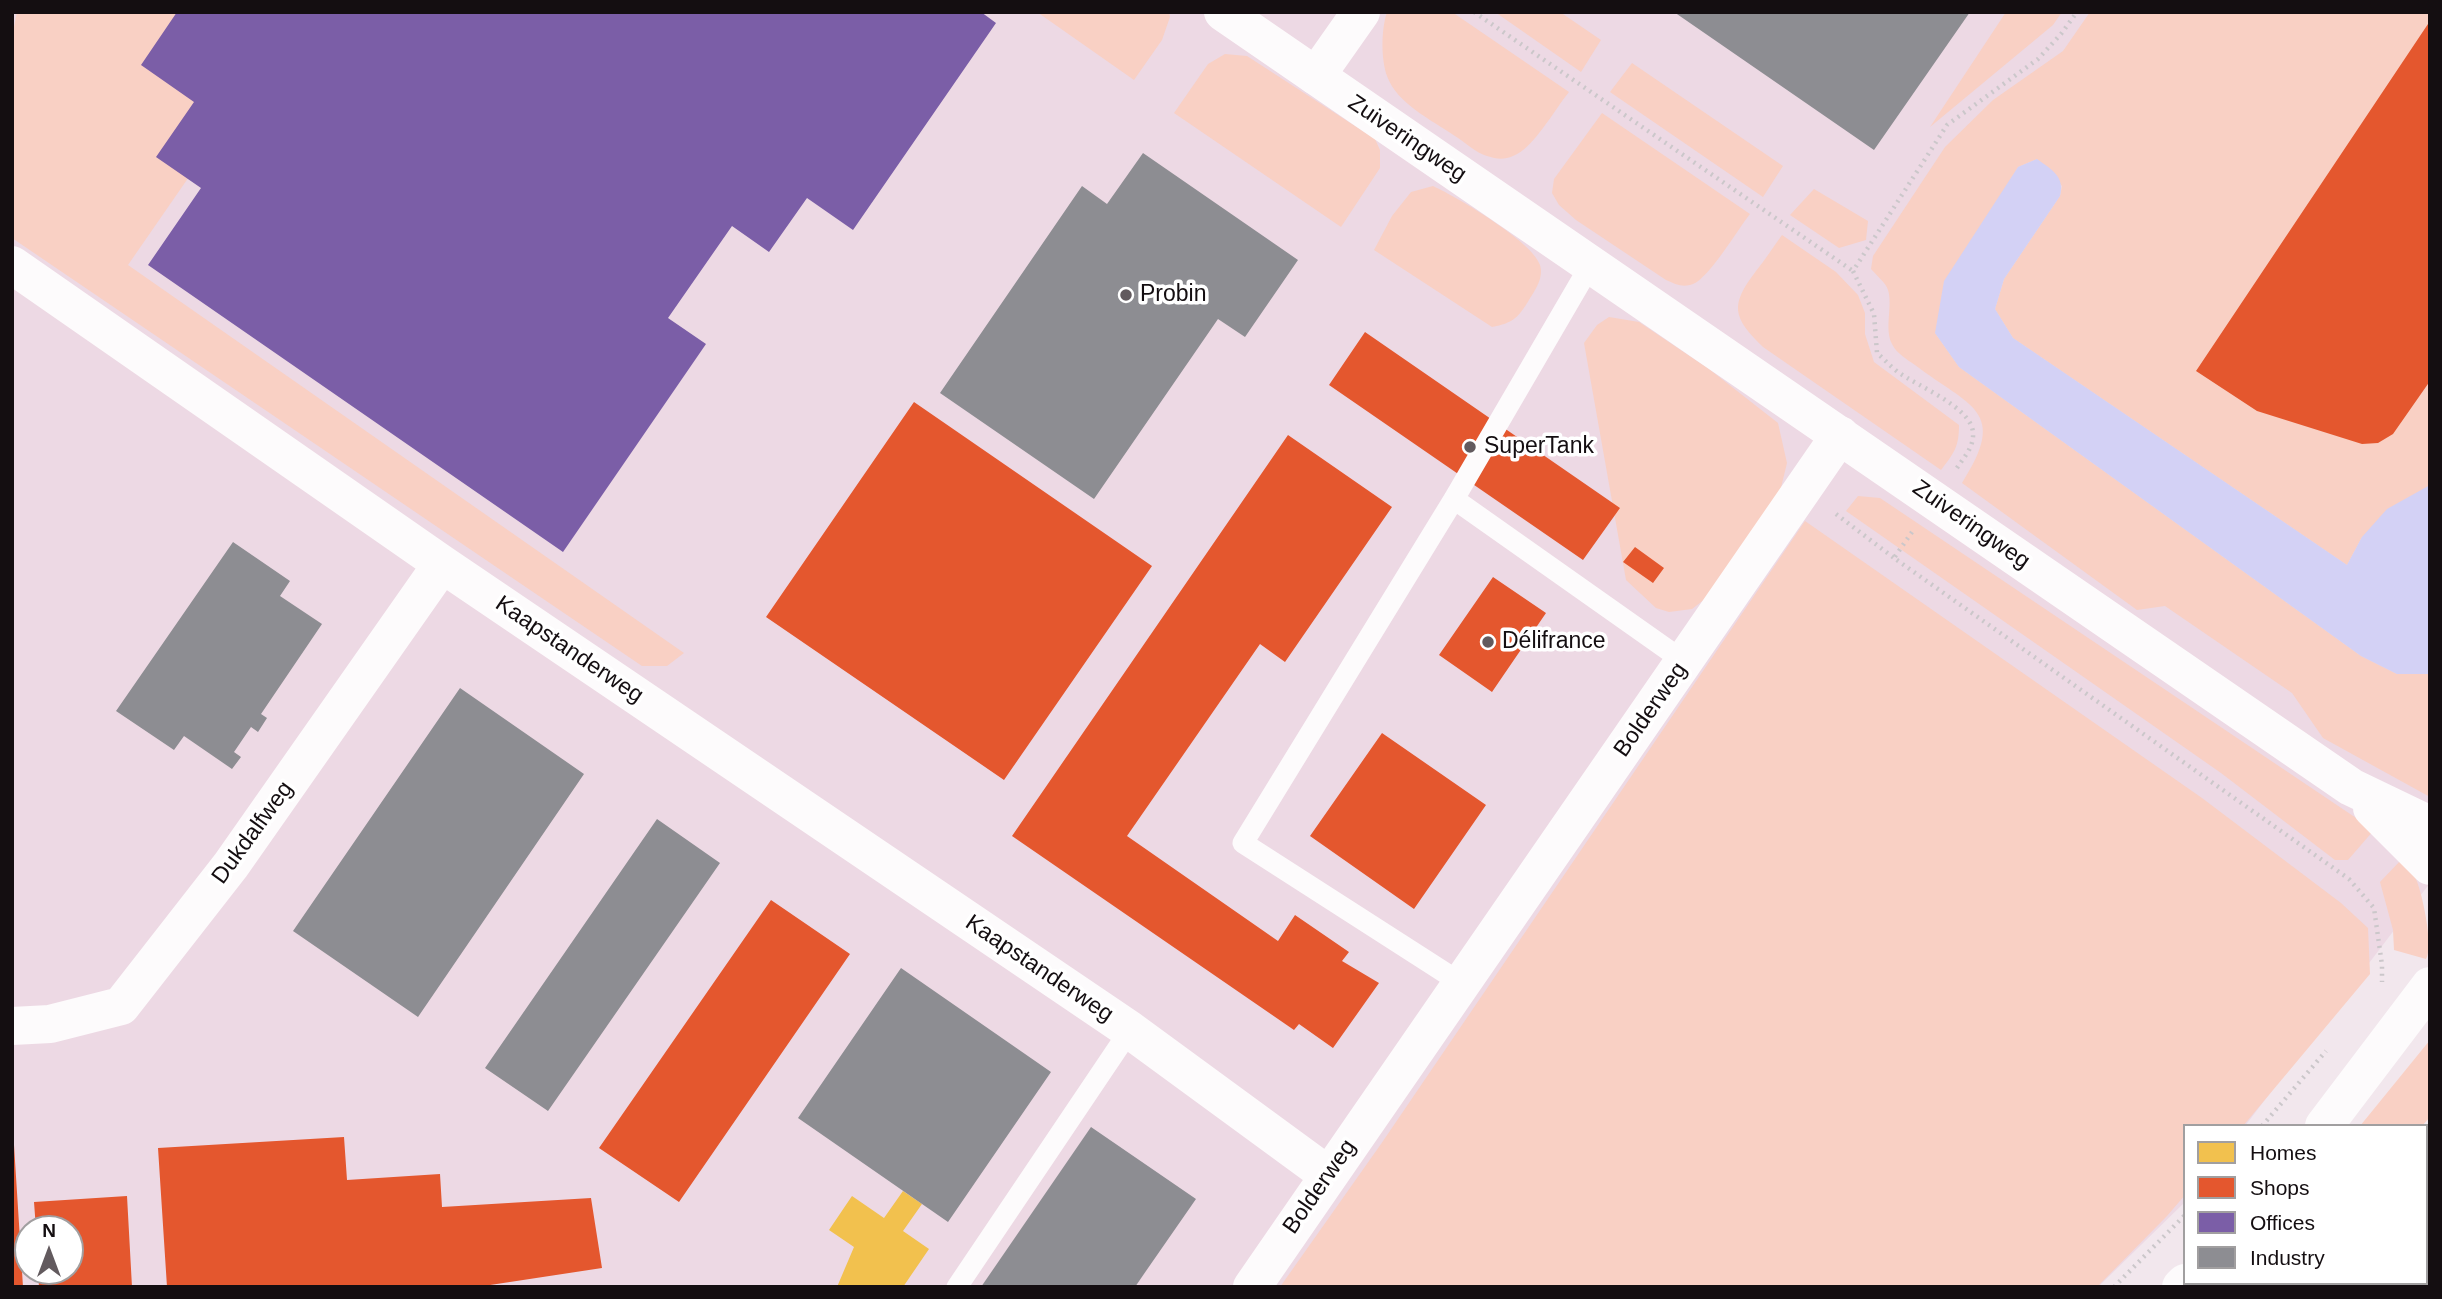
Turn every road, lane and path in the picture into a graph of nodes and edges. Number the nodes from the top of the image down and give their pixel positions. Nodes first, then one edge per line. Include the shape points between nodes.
1 (1223, 12) edge
2 (1362, 12) edge
3 (1475, 12) edge
4 (1316, 76) junction
5 (1591, 264) junction
6 (12, 265) edge
7 (1853, 271) dead end
8 (1840, 435) junction
9 (1804, 490) junction
10 (1454, 499) junction
11 (1894, 558) dead end
12 (442, 564) junction
13 (1685, 662) junction
14 (2351, 787) junction
15 (2430, 825) edge
16 (2430, 866) edge
17 (1461, 984) junction
18 (2430, 986) edge
19 (12, 1026) edge
20 (1130, 1030) junction
21 (2326, 1124) edge
22 (1328, 1175) junction
23 (2183, 1217) edge
24 (957, 1287) edge
25 (1252, 1287) edge
26 (2114, 1287) edge

1 - 4 street, Zuiveringweg
2 - 4 street
3 - 7 path
4 - 5 street, Zuiveringweg
5 - 8 street, Zuiveringweg
5 - 10 lane
6 - 12 street, Kaapstanderweg
8 - 9 street, Bolderweg
8 - 14 street, Zuiveringweg
9 - 11 path
9 - 13 street, Bolderweg
10 - 13 lane
10 - 17 lane via 1243,842
12 - 19 street, Dukdalfweg via 232,865 121,1006 50,1024
12 - 20 street, Kaapstanderweg
13 - 17 street, Bolderweg
14 - 15 street, Zuiveringweg
14 - 16 street, Zuiveringweg
17 - 22 street, Bolderweg
18 - 21 street
20 - 22 street, Kaapstanderweg
20 - 24 lane, Kaapstanderweg
22 - 25 street, Bolderweg
23 - 26 path

